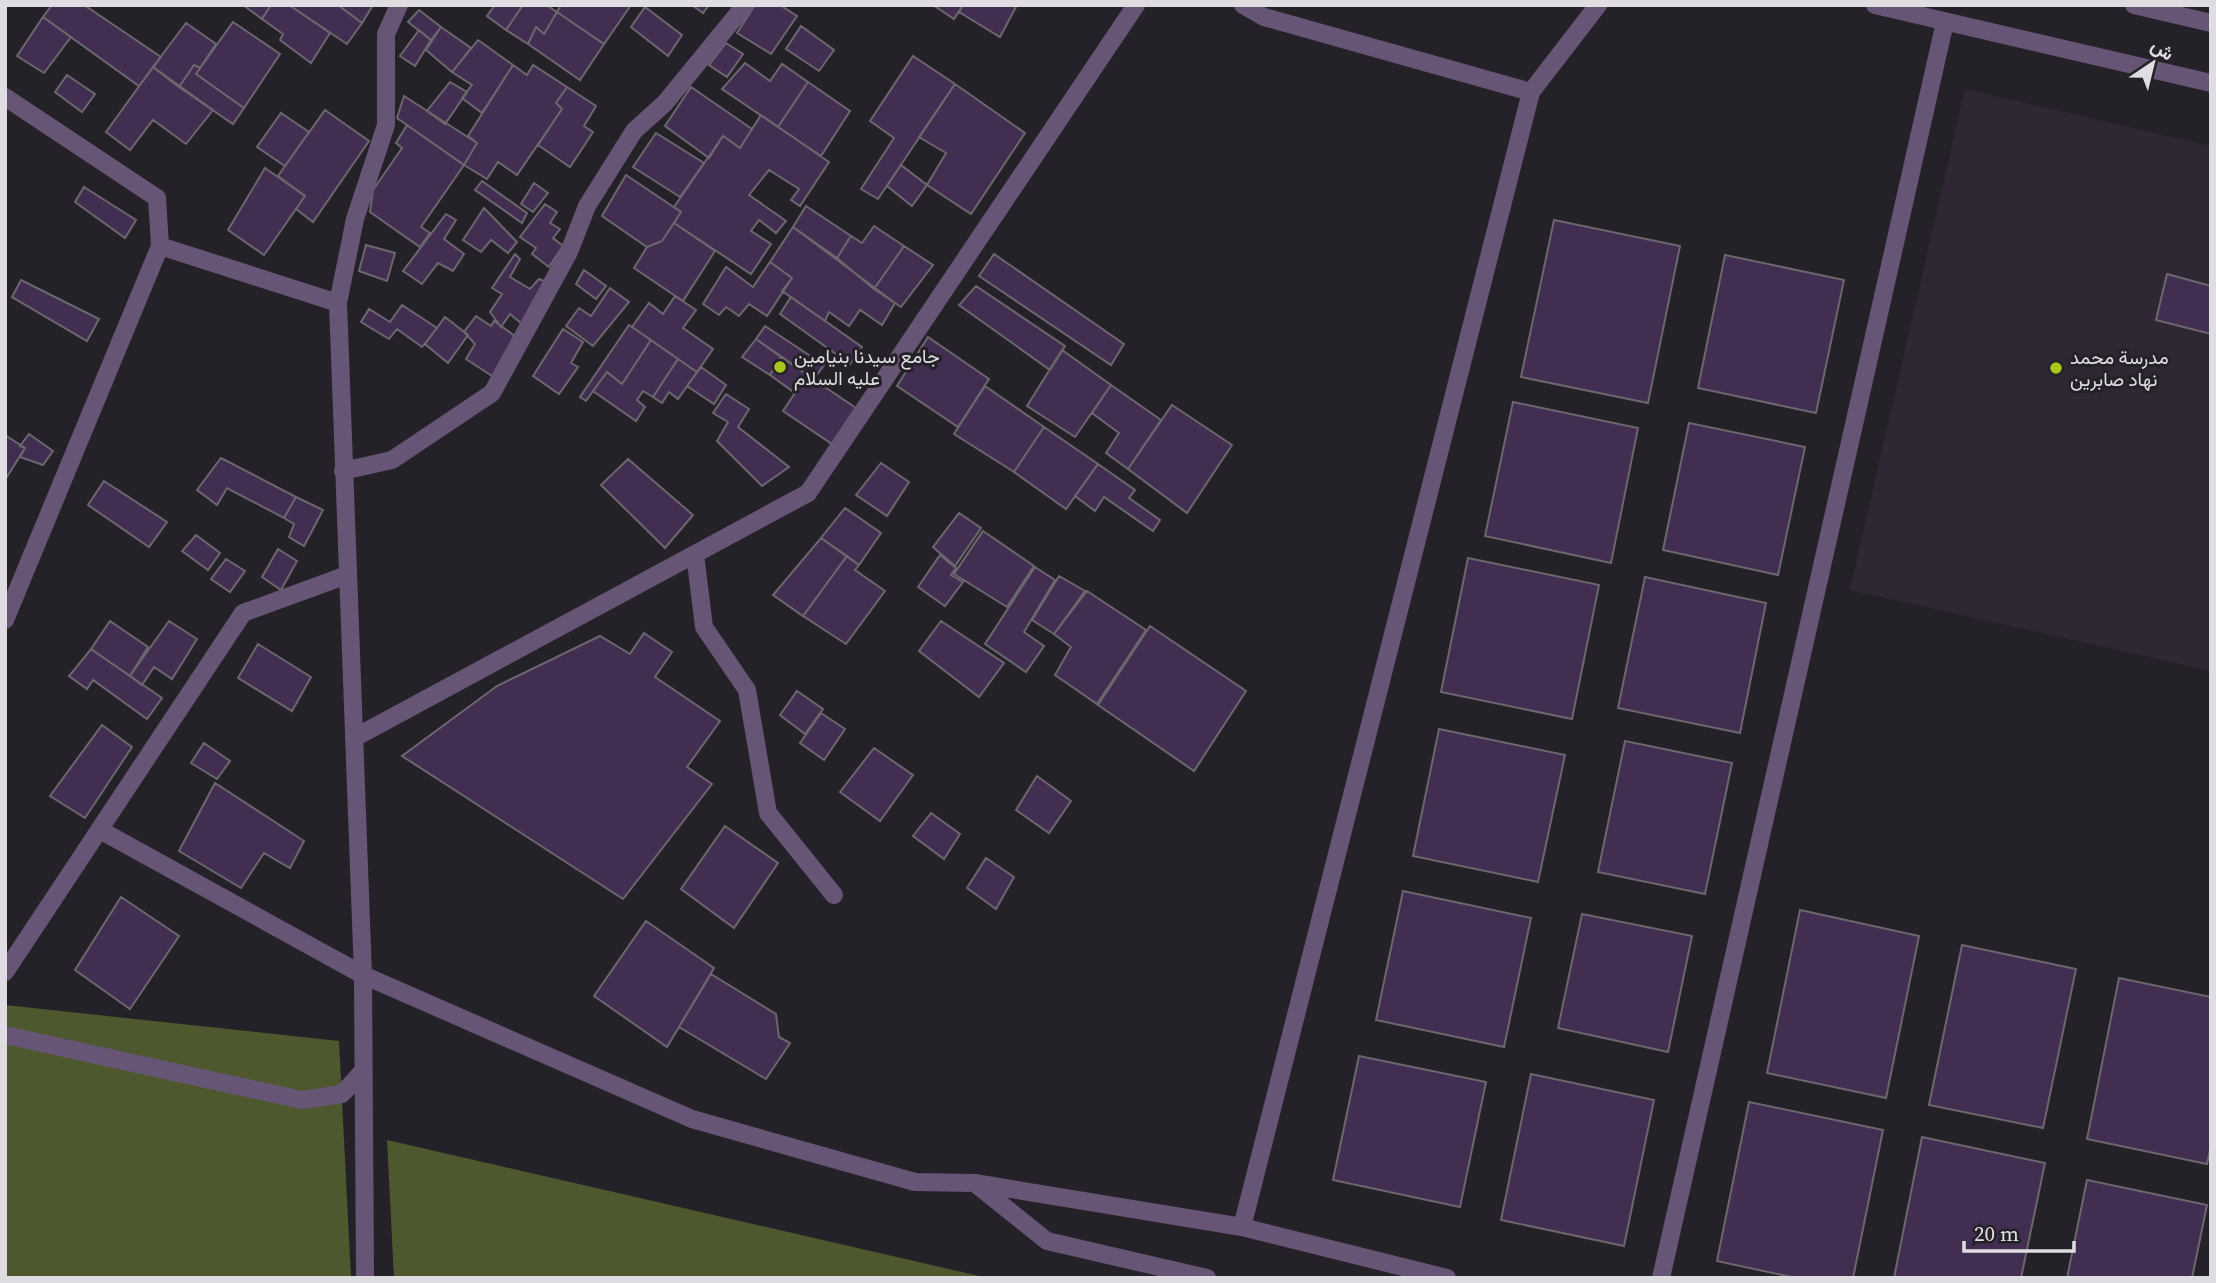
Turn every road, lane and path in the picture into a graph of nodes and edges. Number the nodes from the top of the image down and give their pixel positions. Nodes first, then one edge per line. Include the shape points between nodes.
1 (399, 5) edge
2 (745, 5) edge
3 (1136, 5) edge
4 (1243, 5) edge
5 (1598, 5) edge
6 (1875, 5) edge
7 (2134, 5) edge
8 (1945, 22) junction
9 (2211, 23) edge
10 (2211, 83) edge
11 (1531, 92) junction
12 (5, 97) edge
13 (160, 246) junction
14 (338, 303) junction
15 (344, 471) junction
16 (695, 554) junction
17 (347, 575) junction
18 (5, 620) edge
19 (354, 738) junction
20 (100, 830) junction
21 (834, 895) dead end
22 (5, 972) edge
23 (363, 975) junction
24 (5, 1035) edge
25 (363, 1071) junction
26 (975, 1183) junction
27 (1242, 1227) junction
28 (365, 1278) edge
29 (1207, 1278) edge
30 (1447, 1278) edge
31 (1661, 1278) edge

1 - 14 street via 386,34 386,125 355,219
2 - 15 street via 665,103 634,131 587,206 569,252 492,393 392,460
3 - 16 street via 808,493
4 - 11 street via 1264,18
5 - 11 street
6 - 8 street
7 - 9 street
8 - 10 street
8 - 31 street
11 - 27 street
12 - 13 street via 157,198
13 - 14 street
13 - 18 street
14 - 15 street
15 - 17 street
16 - 19 street
16 - 21 street via 704,627 747,690 768,813
17 - 19 street
17 - 20 street via 243,613
19 - 23 street
20 - 22 street
20 - 23 street
23 - 25 street
23 - 26 street via 692,1119 915,1182
24 - 25 street via 302,1100 342,1094
25 - 28 street
26 - 27 street
26 - 29 street via 1047,1241
27 - 30 street

